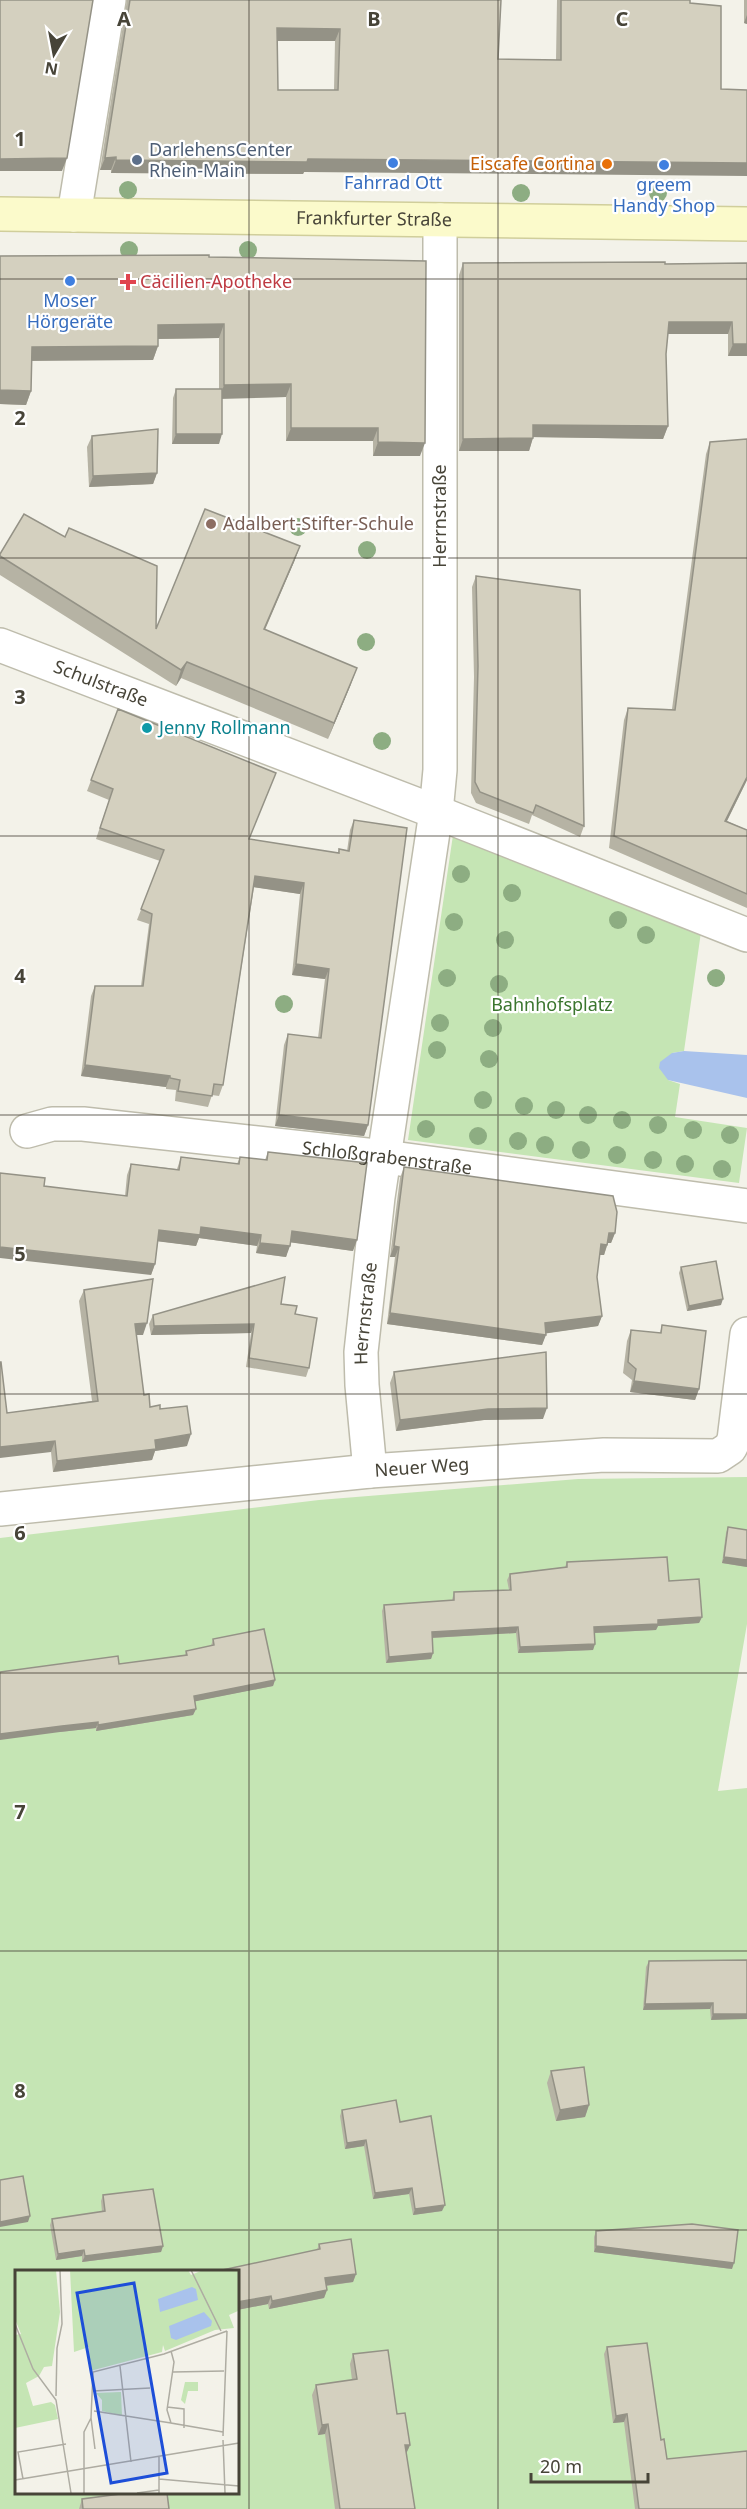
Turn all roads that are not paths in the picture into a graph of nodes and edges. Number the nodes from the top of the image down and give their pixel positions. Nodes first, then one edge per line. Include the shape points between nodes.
1 (109, 0) edge
2 (0, 214) edge
3 (74, 215) junction
4 (440, 220) junction
5 (747, 224) edge
6 (0, 645) edge
7 (436, 812) junction
8 (747, 935) edge
9 (27, 1131) dead end
10 (385, 1157) junction
11 (747, 1206) edge
12 (747, 1334) edge
13 (370, 1471) junction
14 (0, 1509) edge

1 - 3 street
2 - 3 street, Frankfurter Straße
3 - 4 street, Frankfurter Straße
4 - 5 street, Frankfurter Straße
4 - 7 street, Herrnstraße via 440,770
6 - 7 street, Schulstraße
7 - 8 street
7 - 10 street
9 - 10 street, Schloßgrabenstraße via 52,1124 83,1124
10 - 11 street, Schloßgrabenstraße
10 - 13 street, Herrnstraße via 361,1352
12 - 13 street, Neuer Weg via 734,1440 718,1456 604,1455
13 - 14 street, Neuer Weg

